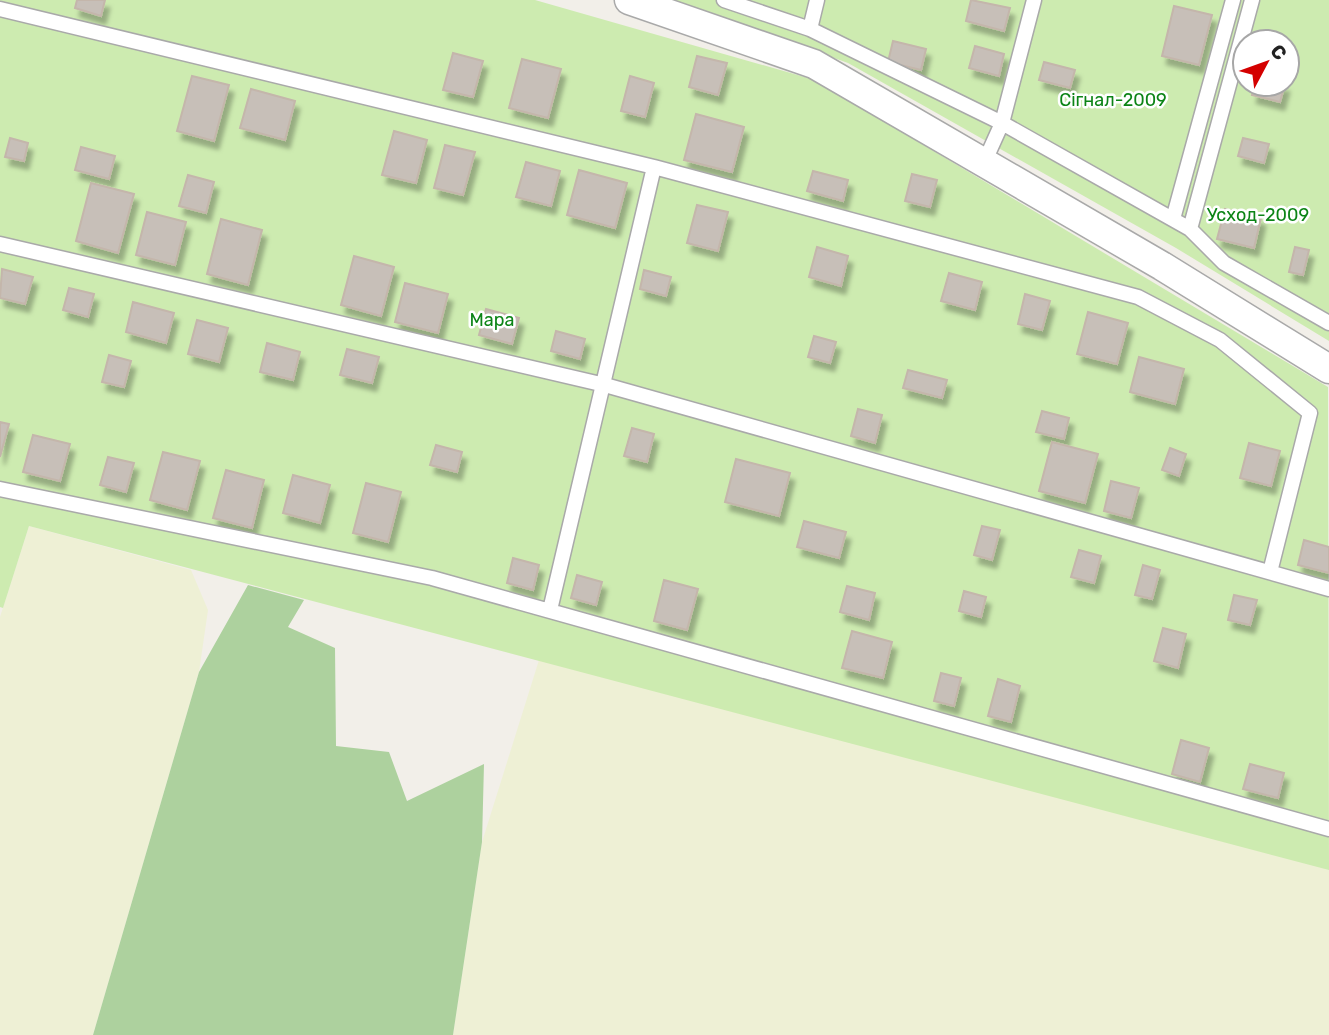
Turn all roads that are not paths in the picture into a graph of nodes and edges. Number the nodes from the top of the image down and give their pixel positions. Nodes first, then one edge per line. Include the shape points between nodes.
1 (629, 0) edge
2 (724, 0) edge
3 (817, 0) edge
4 (1034, 0) edge
5 (1233, 0) edge
6 (1252, 0) edge
7 (0, 9) edge
8 (810, 29) junction
9 (1002, 123) junction
10 (984, 163) junction
11 (654, 167) junction
12 (1173, 219) junction
13 (1190, 229) junction
14 (0, 244) edge
15 (1329, 323) edge
16 (1329, 369) edge
17 (605, 385) junction
18 (0, 489) edge
19 (1270, 572) junction
20 (1329, 589) edge
21 (551, 610) junction
22 (1329, 829) edge

1 - 10 street via 814,64
2 - 8 lane
3 - 8 lane
4 - 9 lane
5 - 12 lane
6 - 13 lane
7 - 11 lane
8 - 9 lane
9 - 10 lane
9 - 12 lane
10 - 16 street
11 - 17 lane
11 - 19 lane via 1138,297 1220,340 1310,413
12 - 13 lane
13 - 15 lane via 1224,262
14 - 17 lane
17 - 19 lane
17 - 21 lane
18 - 21 lane via 432,578
19 - 20 lane
21 - 22 lane

